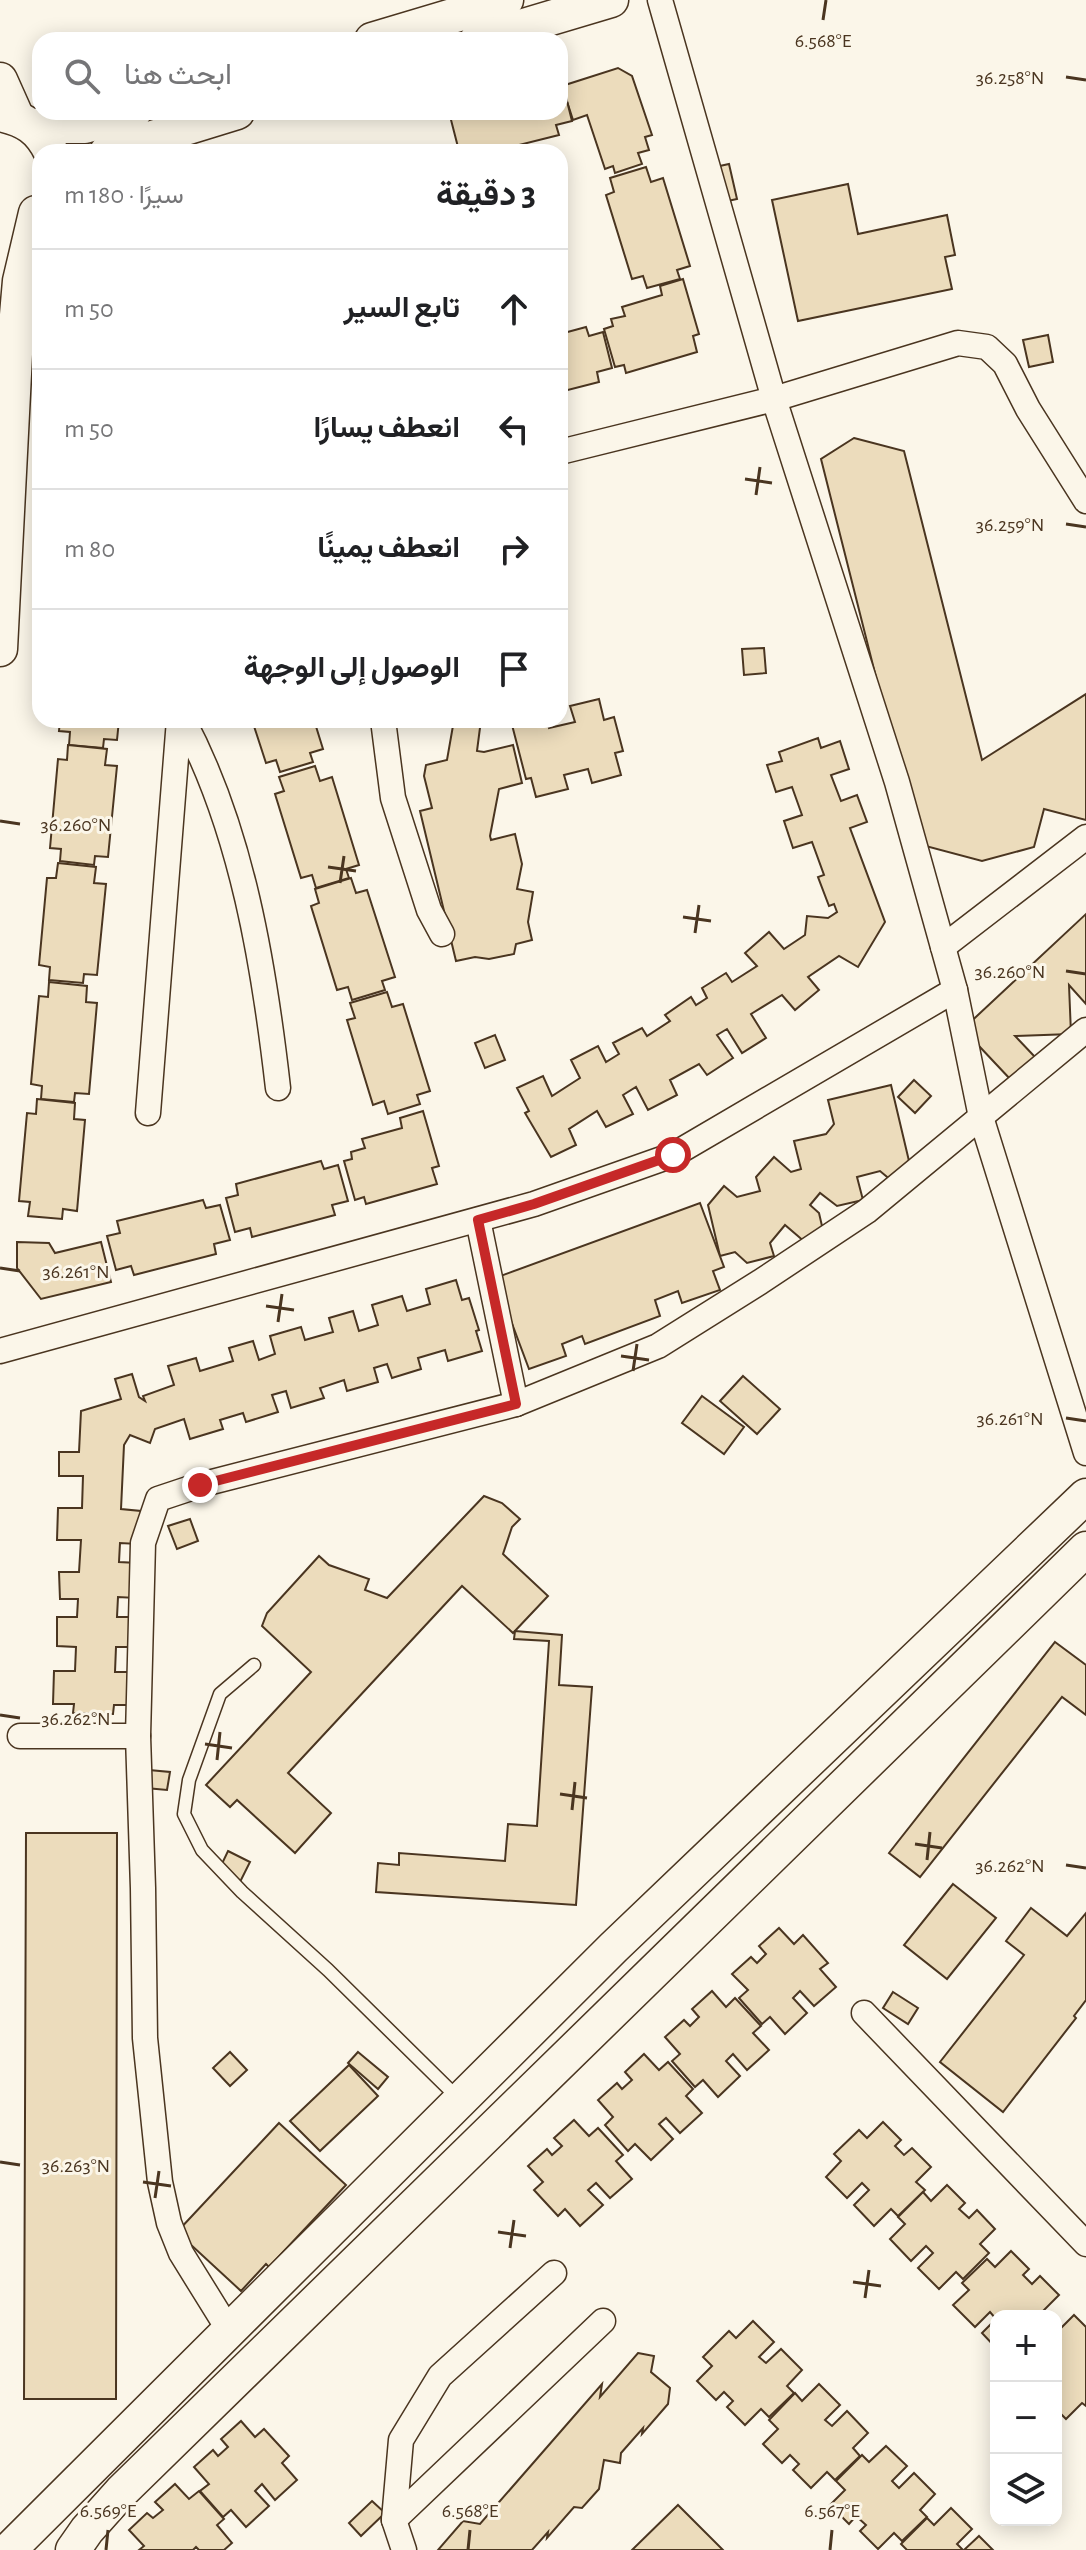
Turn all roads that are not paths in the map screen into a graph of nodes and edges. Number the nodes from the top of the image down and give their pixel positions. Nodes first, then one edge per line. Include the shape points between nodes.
1 (506, 0) edge
2 (611, 0) edge
3 (660, 0) edge
4 (399, 32) edge
5 (504, 32) edge
6 (0, 80) edge
7 (106, 120) edge
8 (211, 120) edge
9 (25, 127) edge
10 (133, 144) edge
11 (32, 216) edge
12 (0, 229) edge
13 (32, 233) edge
14 (774, 399) junction
15 (568, 450) edge
16 (1086, 501) edge
17 (0, 649) edge
18 (180, 728) edge
19 (186, 728) edge
20 (384, 728) edge
21 (1086, 837) edge
22 (442, 934) dead end
23 (943, 947) junction
24 (955, 990) junction
25 (1086, 1030) edge
26 (278, 1088) dead end
27 (148, 1113) dead end
28 (981, 1117) junction
29 (478, 1220) junction
30 (0, 1351) edge
31 (516, 1404) junction
32 (1086, 1453) edge
33 (1086, 1496) edge
34 (1086, 1549) edge
35 (254, 1665) dead end
36 (20, 1736) dead end
37 (138, 1736) junction
38 (864, 2013) dead end
39 (461, 2100) junction
40 (1086, 2244) edge
41 (554, 2273) dead end
42 (603, 2321) dead end
43 (230, 2332) junction
44 (394, 2520) junction
45 (9, 2550) edge
46 (73, 2550) edge
47 (404, 2550) edge

1 - 4 street
2 - 5 street
3 - 14 street
6 - 9 street
7 - 9 street via 85,126
8 - 10 street
11 - 12 street
13 - 17 street via 17,315
14 - 15 street
14 - 16 street via 958,343 987,347 1005,364
14 - 23 street via 897,782
18 - 27 street
19 - 26 street via 200,751 237,862 267,993
20 - 22 street via 393,798 429,910
21 - 23 street
23 - 24 street
24 - 28 street
24 - 29 street via 673,1155
25 - 28 street
28 - 31 street via 867,1211 658,1346
28 - 32 street
29 - 30 street
29 - 31 street
31 - 37 street via 158,1499 143,1543
33 - 39 street
34 - 46 street via 121,2492
35 - 39 lane via 220,1694 189,1780 184,1814 202,1850 242,1892
36 - 37 street
37 - 43 street via 145,2038 160,2182 181,2253
38 - 40 street
39 - 43 street
41 - 44 street via 440,2376 419,2406 401,2440
42 - 44 street
43 - 45 street
44 - 47 street

